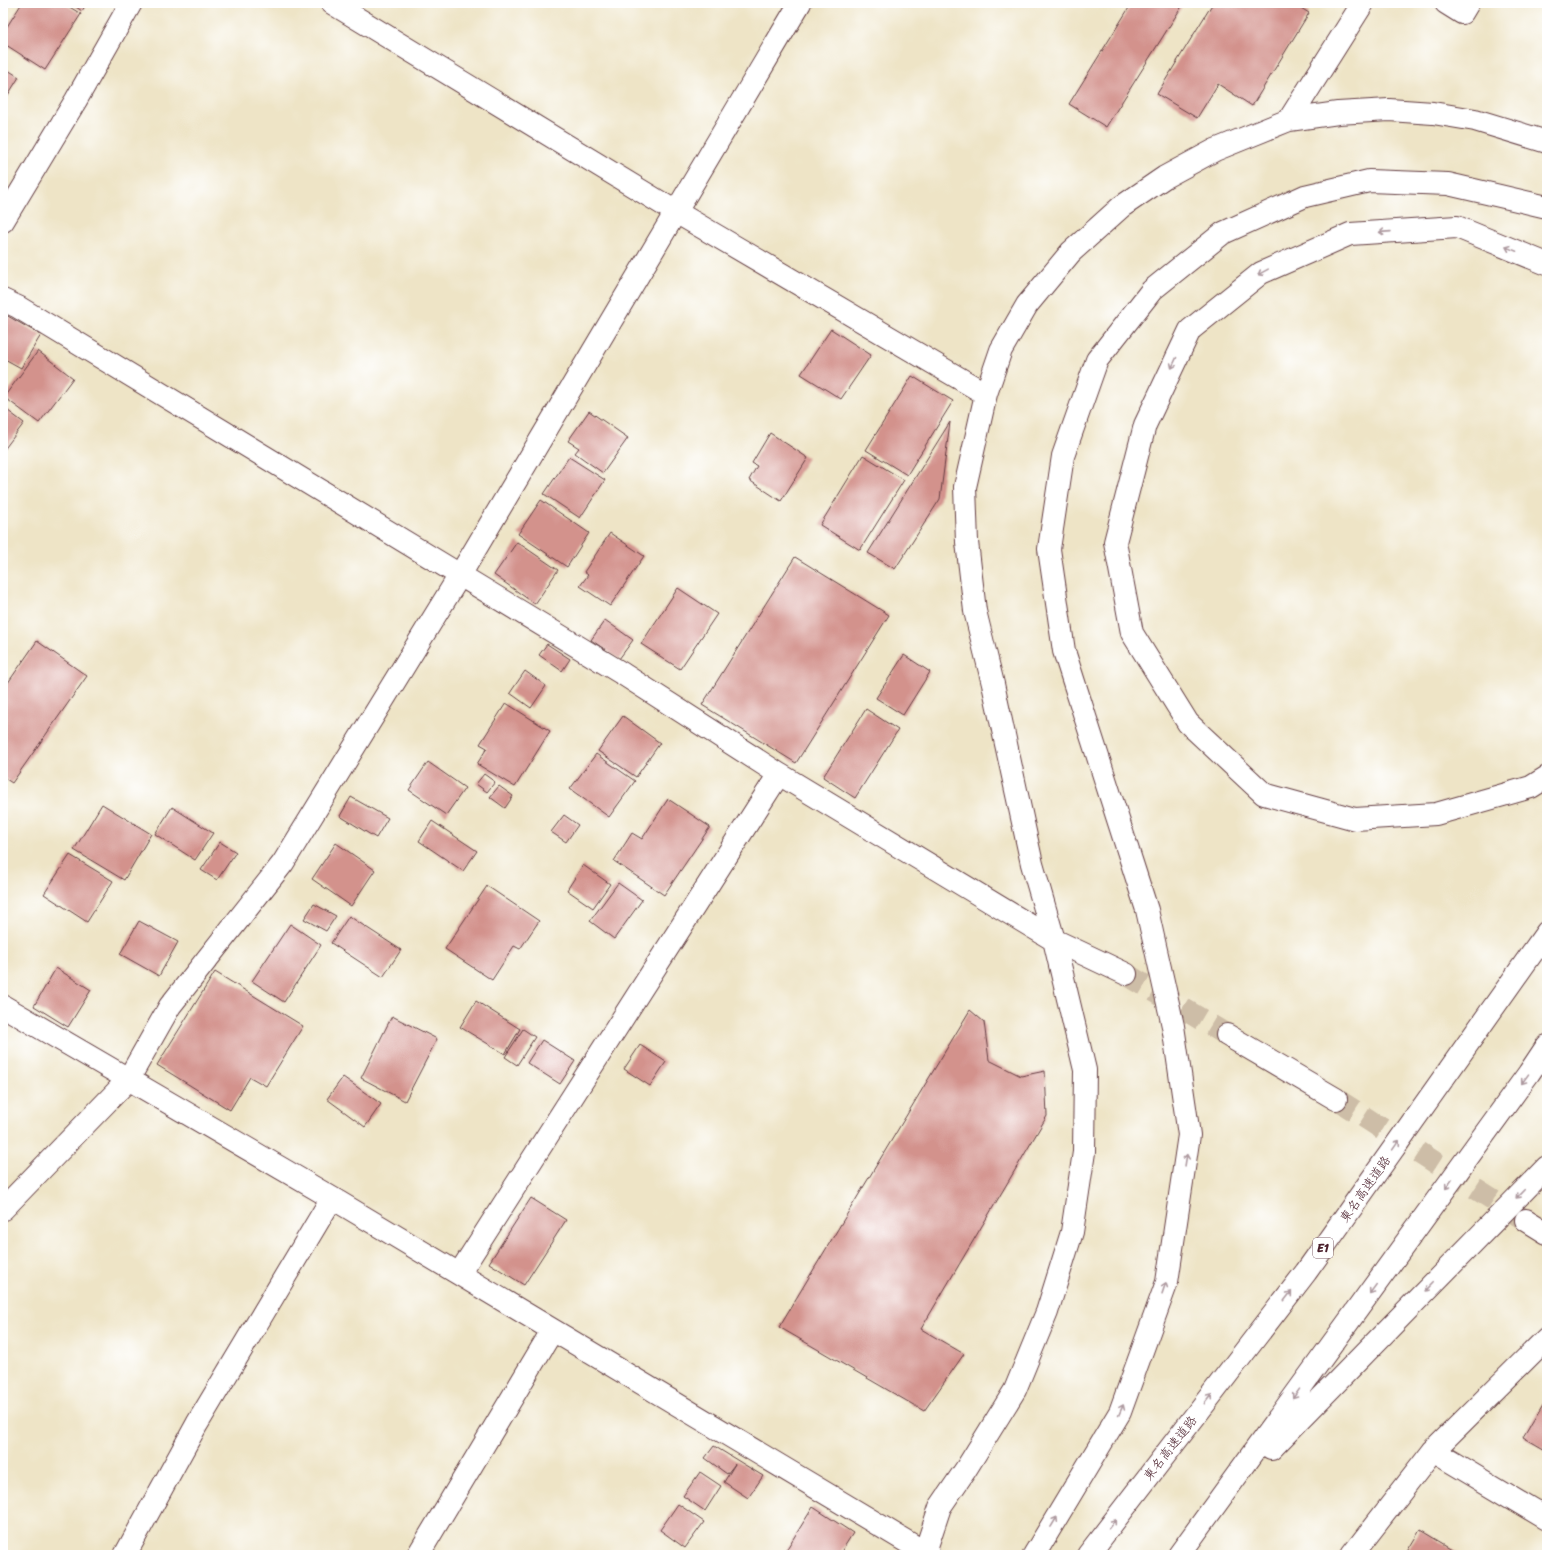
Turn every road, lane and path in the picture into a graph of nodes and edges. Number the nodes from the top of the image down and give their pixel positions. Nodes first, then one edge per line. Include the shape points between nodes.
1 (131, 3) edge
2 (332, 3) edge
3 (800, 3) edge
4 (1363, 3) edge
5 (1446, 3) edge
6 (1468, 3) edge
7 (1289, 120) junction
8 (1547, 142) edge
9 (1547, 207) edge
10 (676, 212) junction
11 (3, 221) edge
12 (1547, 264) edge
13 (3, 300) edge
14 (986, 394) junction
15 (460, 575) junction
16 (779, 774) junction
17 (1547, 777) edge
18 (1547, 932) edge
19 (1054, 940) junction
20 (1126, 974) tunnel mouth
21 (3, 1006) edge
22 (1227, 1035) tunnel mouth
23 (1547, 1046) edge
24 (128, 1080) junction
25 (1336, 1099) tunnel mouth
26 (1547, 1167) edge
27 (332, 1198) junction
28 (3, 1209) edge
29 (1526, 1220) tunnel mouth
30 (1547, 1233) edge
31 (459, 1274) junction
32 (552, 1331) junction
33 (1547, 1338) edge
34 (1433, 1451) junction
35 (1219, 1502) junction
36 (1547, 1519) edge
37 (926, 1554) edge
38 (125, 1555) edge
39 (418, 1555) edge
40 (1034, 1555) edge
41 (1088, 1555) edge
42 (1179, 1555) edge
43 (1352, 1555) edge

1 - 11 main road
2 - 10 main road
3 - 10 main road
4 - 7 main road
5 - 6 main road via 1462,13
7 - 8 main road via 1338,113 1389,110 1433,113 1476,120
7 - 14 main road via 1215,150 1165,177 1121,207 1071,252 1027,305 1001,350
40 -> 9 main road via 1120,1412 1166,1282 1190,1135 1172,1026 1147,910 1064,651 1049,549 1062,456 1097,360 1152,290 1223,233 1305,196 1369,181 1448,184
10 - 14 main road
10 - 15 main road
12 -> 17 main road via 1457,227 1350,234 1261,273 1190,330 1145,425 1115,542 1132,633 1188,723 1264,794 1355,819 1436,814 1531,787
13 - 15 main road
14 - 19 main road via 965,487 974,611 994,684 1032,864
15 - 16 main road via 623,674
15 - 24 main road via 283,863 170,1006
16 - 19 main road
16 - 31 main road
41 -> 18 main road, 東名高速道路 / E1 via 1306,1272
19 - 20 main road
19 - 37 main road via 1085,1070 1084,1152 1072,1232 1047,1312 1014,1390 940,1507
21 - 24 main road
22 - 25 main road
23 -> 35 main road
24 - 27 main road
24 - 28 main road
26 -> 35 main road
27 - 31 main road
27 - 38 main road via 197,1424
29 - 30 main road
31 - 32 main road
32 - 37 main road
32 - 39 main road
33 - 34 main road
34 - 36 main road
34 - 43 main road
35 - 42 main road

